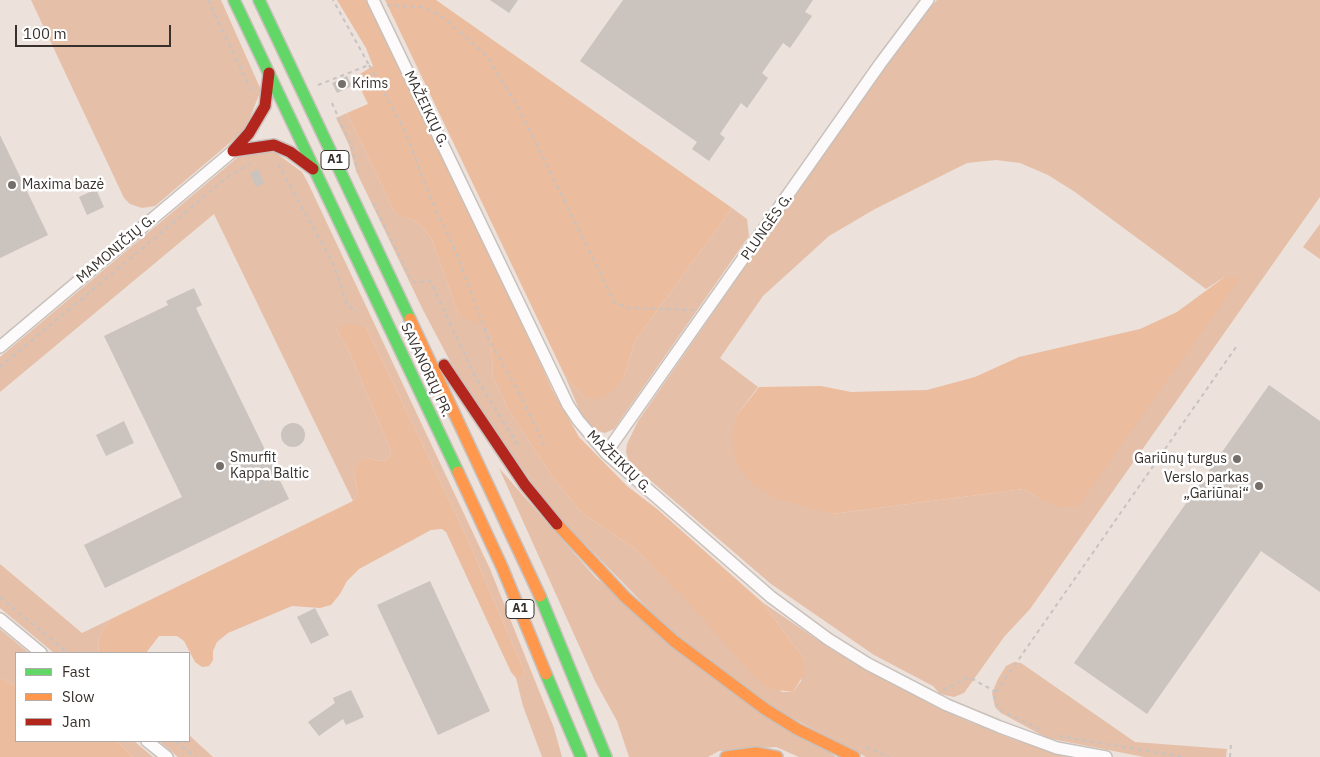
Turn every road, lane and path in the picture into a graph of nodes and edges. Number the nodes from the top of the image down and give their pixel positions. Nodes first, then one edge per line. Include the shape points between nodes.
1 (208, 0) edge
2 (234, 0) edge
3 (259, 0) edge
4 (333, 0) edge
5 (928, 0) edge
6 (374, 2) edge
7 (369, 65) junction
8 (269, 74) junction
9 (318, 85) dead end
10 (254, 98) dead end
11 (332, 103) dead end
12 (233, 151) junction
13 (274, 162) dead end
14 (252, 163) dead end
15 (315, 170) junction
16 (358, 173) dead end
17 (372, 200) dead end
18 (398, 292) junction
19 (708, 310) junction
20 (357, 312) dead end
21 (1236, 347) dead end
22 (0, 348) edge
23 (0, 367) edge
24 (544, 445) dead end
25 (521, 451) dead end
26 (606, 453) junction
27 (0, 597) edge
28 (0, 619) edge
29 (40, 652) edge
30 (67, 652) edge
31 (996, 692) junction
32 (930, 696) junction
33 (1044, 731) dead end
34 (1057, 736) dead end
35 (574, 738) junction
36 (148, 742) edge
37 (177, 742) edge
38 (1231, 744) dead end
39 (863, 745) dead end
40 (167, 757) edge
41 (195, 757) edge
42 (574, 757) edge
43 (581, 757) edge
44 (606, 757) edge
45 (726, 757) edge
46 (777, 757) edge
47 (854, 757) edge
48 (889, 757) edge
49 (1106, 757) edge
50 (1184, 757) edge
51 (1230, 757) edge

1 - 10 path
2 - 8 highway, SAVANORIŲ PR. / A1
3 - 18 highway, SAVANORIŲ PR. / A1
4 - 7 path
5 - 19 street, PLUNGĖS G.
6 - 19 path via 432,10 487,56 517,105 615,303 630,308
6 - 26 street, MAŽEIKIŲ G. via 568,405
7 - 9 path
7 - 24 path via 405,131 489,340
8 - 12 highway via 265,106 249,133
8 - 15 highway, SAVANORIŲ PR. / A1
11 - 16 path via 351,146
12 - 15 highway via 274,145
12 - 22 street, MAMONIČIŲ G.
13 - 20 path via 282,169 333,264 347,304
14 - 23 path via 229,176
15 - 35 highway, SAVANORIŲ PR. / A1 via 463,482
17 - 25 path via 412,281 429,280 432,285 475,376
18 - 44 highway, SAVANORIŲ PR. / A1 via 544,605
18 - 47 highway via 525,485 608,580 668,635 723,679 797,728
19 - 26 street, PLUNGĖS G.
21 - 31 path
26 - 32 street, MAŽEIKIŲ G. via 714,549 799,618 868,664
27 - 30 path
28 - 29 street
31 - 32 path via 969,677
31 - 33 path via 994,701 1002,711
32 - 49 street, MAŽEIKIŲ G. via 1057,748
34 - 50 path
35 - 42 highway
35 - 43 highway, SAVANORIŲ PR. / A1
36 - 40 street
37 - 41 path
38 - 51 path
39 - 48 path
45 - 46 highway via 756,753

